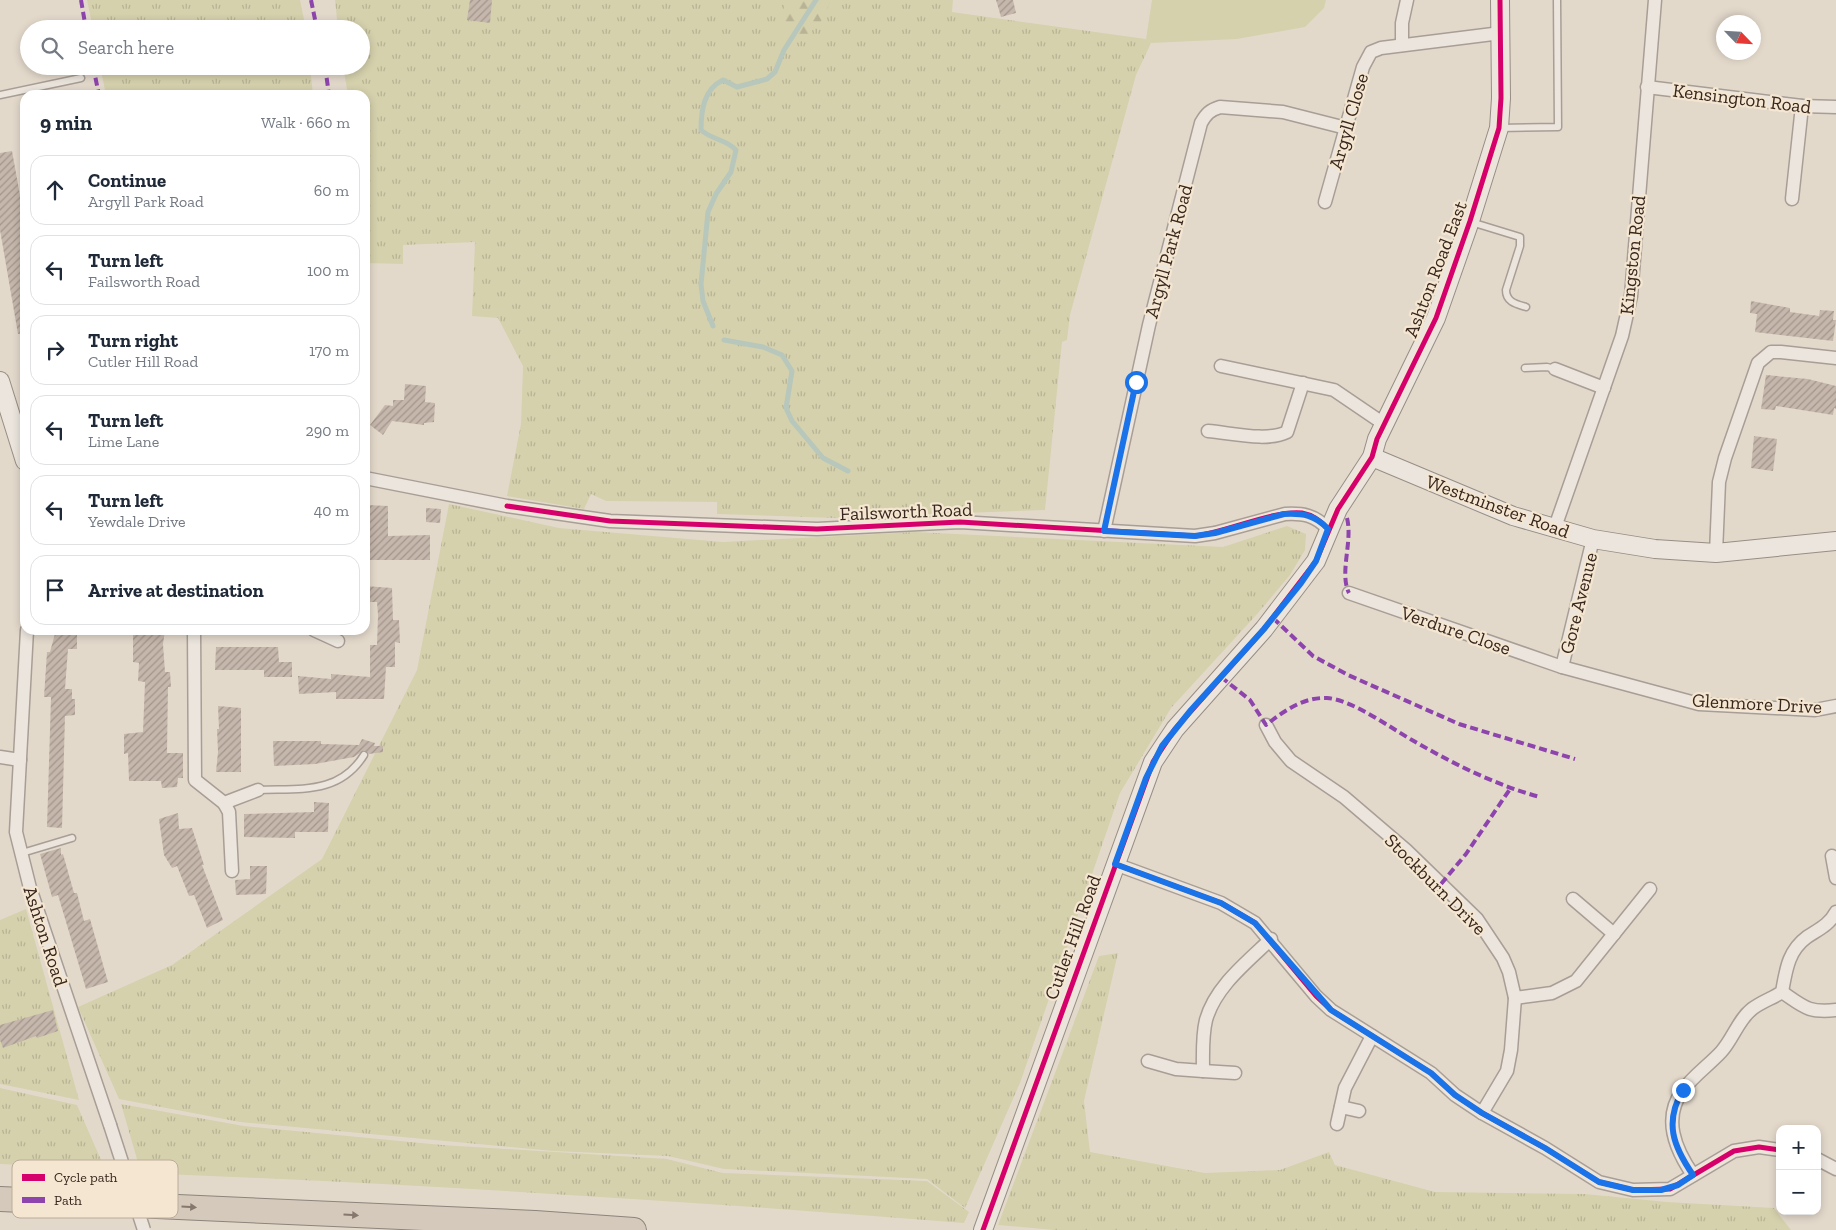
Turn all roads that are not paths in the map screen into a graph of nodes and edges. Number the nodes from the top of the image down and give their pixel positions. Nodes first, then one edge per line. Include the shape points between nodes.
1 (1407, 0) edge
2 (1500, 0) edge
3 (1557, 0) edge
4 (1655, 0) edge
5 (1501, 33) junction
6 (1402, 45) junction
7 (81, 78) dead end
8 (1647, 87) junction
9 (24, 90) edge
10 (20, 91) edge
11 (0, 95) edge
12 (1802, 106) junction
13 (1836, 107) edge
14 (1346, 128) junction
15 (1499, 128) junction
16 (1792, 199) dead end
17 (1325, 202) dead end
18 (1470, 221) junction
19 (1526, 307) dead end
20 (1836, 358) edge
21 (1222, 366) dead end
22 (1525, 368) dead end
23 (1554, 369) joint
24 (0, 381) edge
25 (1303, 383) junction
26 (1604, 388) junction
27 (1384, 424) junction
28 (1208, 431) dead end
29 (20, 445) edge
30 (1372, 456) junction
31 (370, 479) edge
32 (1328, 529) junction
33 (1554, 530) junction
34 (1104, 531) junction
35 (1593, 540) junction
36 (1836, 541) edge
37 (1716, 552) junction
38 (1349, 593) dead end
39 (27, 635) edge
40 (194, 635) edge
41 (325, 635) edge
42 (338, 641) dead end
43 (1562, 667) junction
44 (1836, 706) edge
45 (1266, 725) dead end
46 (364, 755) dead end
47 (0, 756) edge
48 (20, 760) junction
49 (258, 790) joint
50 (224, 803) junction
51 (72, 838) dead end
52 (22, 853) junction
53 (1829, 857) edge
54 (1115, 864) junction
55 (232, 871) dead end
56 (1836, 878) edge
57 (1650, 889) dead end
58 (1573, 899) dead end
59 (1836, 912) edge
60 (1614, 934) junction
61 (1270, 939) junction
62 (1782, 992) junction
63 (1515, 998) junction
64 (1836, 1010) edge
65 (1372, 1036) junction
66 (1148, 1060) dead end
67 (1203, 1071) junction
68 (1235, 1073) dead end
69 (1341, 1107) junction
70 (1359, 1111) dead end
71 (1482, 1113) junction
72 (1337, 1124) dead end
73 (1776, 1149) edge
74 (121, 1160) edge
75 (1821, 1161) edge
76 (1836, 1169) edge
77 (1693, 1175) junction
78 (178, 1207) edge
79 (140, 1218) edge
80 (144, 1230) edge
81 (634, 1230) edge
82 (983, 1230) edge

1 - 6 street
2 - 5 street, Ashton Road East
3 - 15 lane via 1558,128
4 - 8 street, Kingston Road
5 - 6 street, Argyll Close
5 - 15 street, Ashton Road East
6 - 14 street, Argyll Close via 1380,48 1366,58
7 - 9 lane
8 - 12 street, Kensington Road
8 - 26 street, Kingston Road via 1631,296 1622,336
10 - 11 lane
12 - 13 street, Kensington Road
12 - 16 street
14 - 17 street, Argyll Close
14 - 34 street, Argyll Park Road via 1283,112 1220,107 1206,114 1149,325
15 - 18 street, Ashton Road East
18 - 19 lane via 1520,237 1506,296 1510,302
18 - 27 street, Ashton Road East via 1436,318
20 - 37 street via 1771,352 1758,363 1721,474
21 - 25 street
22 - 23 lane
23 - 26 street
24 - 29 street
25 - 27 street via 1334,390
25 - 28 street via 1287,432 1278,437
26 - 33 street, Kingston Road
27 - 30 street, Ashton Road East
30 - 32 street, Ashton Road East
30 - 33 street, Westminster Road
31 - 34 street, Failsworth Road via 507,506 610,521 818,529 960,522
32 - 34 street, Failsworth Road via 1315,517 1294,513 1195,536
32 - 54 street, Cutler Hill Road via 1316,561 1301,583 1162,746 1146,778
33 - 35 street, Westminster Road
35 - 37 street, Westminster Road via 1655,549
35 - 43 street, Gore Avenue
36 - 37 street, Westminster Road
38 - 43 street, Verdure Close
39 - 48 street, Ashton Road
40 - 50 street via 195,780
41 - 42 street
43 - 44 street, Glenmore Drive via 1699,704 1815,710
45 - 63 street, Stockburn Drive via 1291,761 1344,797 1406,850 1477,919 1503,958
46 - 49 lane via 355,769 327,785
47 - 48 street
48 - 52 street, Ashton Road via 16,822
49 - 50 street
50 - 55 street via 229,812
51 - 52 lane
52 - 74 street, Ashton Road, bridge via 30,888
53 - 56 street
54 - 61 street via 1221,903 1255,923
54 - 82 street, Cutler Hill Road
57 - 60 street
58 - 60 street
59 - 62 street via 1827,924 1794,950 1786,966
60 - 63 street via 1576,981 1552,993
61 - 65 street via 1316,996 1331,1010
61 - 67 street via 1213,1003 1206,1021
62 - 64 street via 1812,1010
62 - 77 street via 1753,1008 1726,1046 1678,1098 1673,1115 1673,1134 1680,1156
63 - 71 street, Stockburn Drive via 1507,1071
65 - 69 street via 1345,1088
65 - 71 street via 1431,1073
66 - 67 street via 1176,1069
67 - 68 street
69 - 70 street
69 - 72 street
71 - 77 street via 1609,1186 1661,1190 1678,1185
73 - 77 street via 1758,1146 1734,1151
75 - 76 street
78 -> 81 highway
79 - 80 street, Ashton Road, bridge

